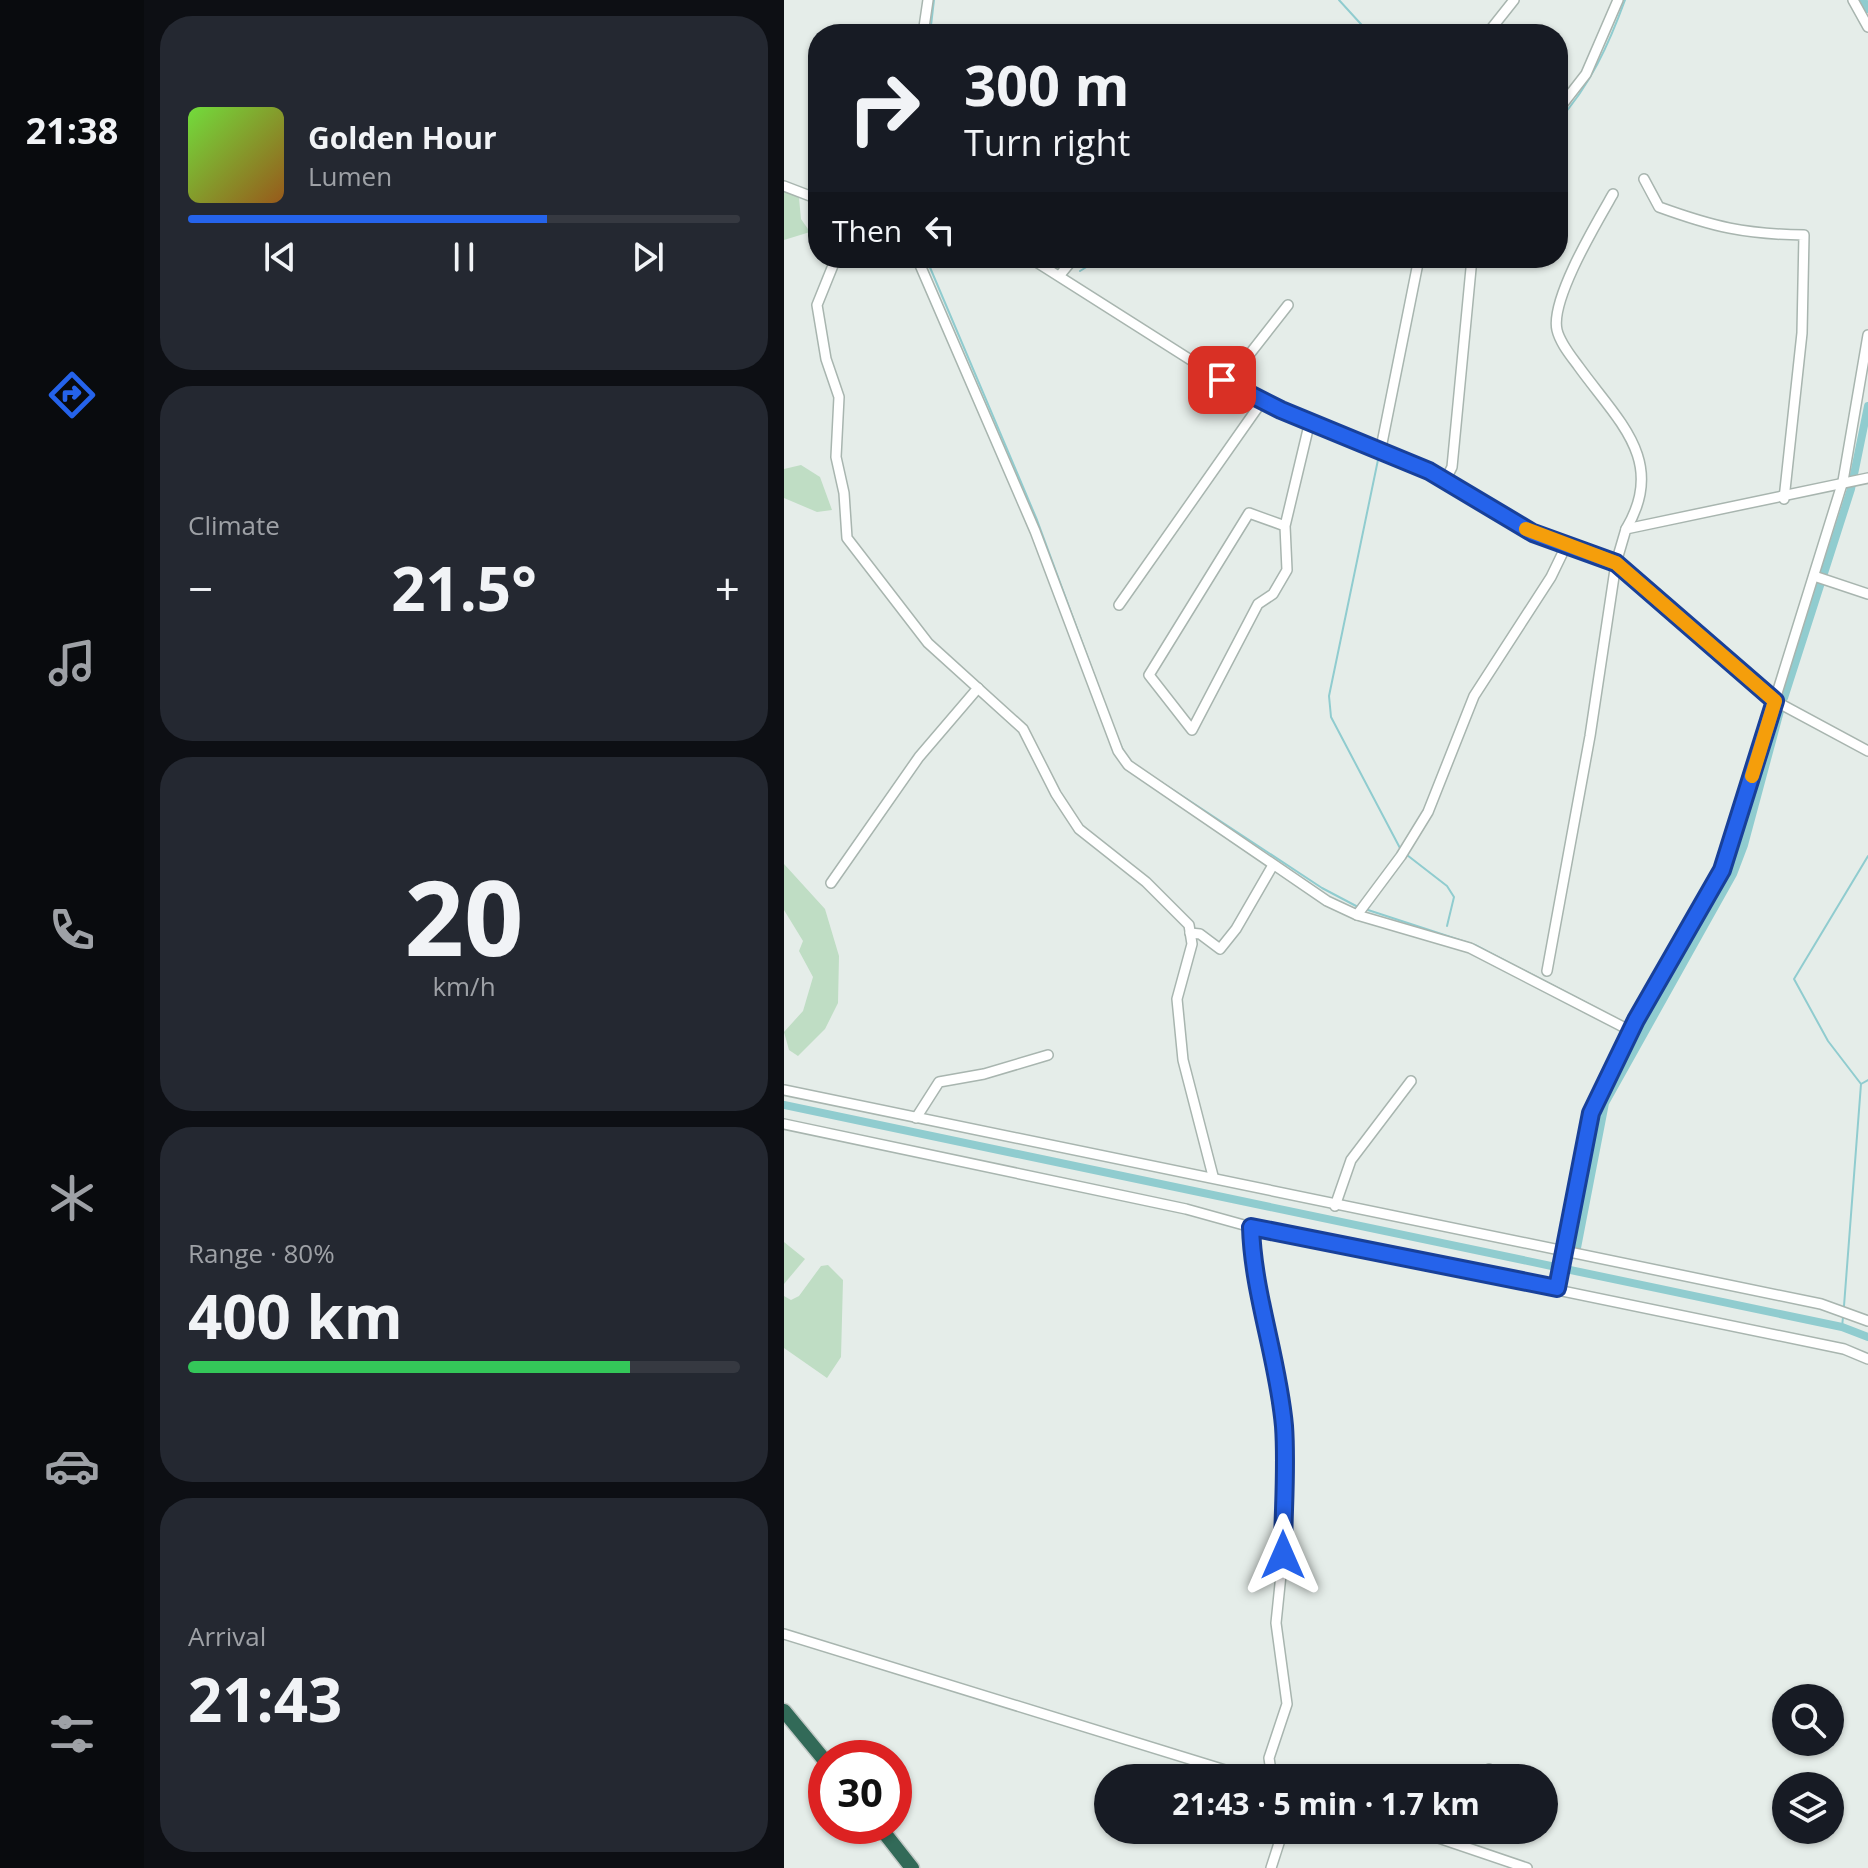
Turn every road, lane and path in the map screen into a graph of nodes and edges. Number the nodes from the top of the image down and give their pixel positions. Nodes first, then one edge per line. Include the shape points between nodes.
1 (928, 0) edge
2 (1514, 0) edge
3 (1618, 0) edge
4 (1853, 0) edge
5 (924, 24) edge
6 (1495, 24) edge
7 (1868, 27) edge
8 (1568, 97) edge
9 (1644, 179) dead end
10 (784, 186) edge
11 (1613, 194) dead end
12 (808, 195) edge
13 (832, 268) edge
14 (921, 268) edge
15 (1048, 268) edge
16 (1066, 268) edge
17 (1417, 268) edge
18 (1471, 268) edge
19 (1060, 275) junction
20 (1288, 305) dead end
21 (1868, 335) edge
22 (1867, 346) edge
23 (1227, 383) junction
24 (1263, 400) junction
25 (1310, 421) junction
26 (1383, 449) junction
27 (1868, 478) edge
28 (1445, 481) junction
29 (1848, 481) junction
30 (1784, 499) junction
31 (1285, 526) junction
32 (1626, 529) junction
33 (1566, 546) junction
34 (1616, 563) junction
35 (1819, 578) junction
36 (1868, 594) edge
37 (1119, 605) dead end
38 (978, 688) junction
39 (1775, 701) junction
40 (1868, 751) edge
41 (1273, 865) junction
42 (831, 883) dead end
43 (1357, 915) junction
44 (1190, 933) junction
45 (1547, 971) dead end
46 (1633, 1027) junction
47 (1048, 1055) dead end
48 (1411, 1081) dead end
49 (784, 1090) edge
50 (916, 1118) junction
51 (784, 1124) edge
52 (1213, 1176) junction
53 (1335, 1206) junction
54 (1251, 1227) junction
55 (1564, 1254) junction
56 (1558, 1285) junction
57 (1868, 1321) edge
58 (1868, 1359) edge
59 (784, 1634) edge
60 (784, 1711) edge
61 (808, 1740) edge
62 (1206, 1764) edge
63 (1270, 1764) edge
64 (893, 1844) edge
65 (1279, 1844) edge
66 (1458, 1844) edge
67 (912, 1868) edge
68 (1271, 1868) edge
69 (1527, 1868) edge

1 - 5 street
2 - 6 street
3 - 8 street via 1586,74
4 - 7 street
9 - 30 street via 1659,207 1701,222 1748,234 1804,235 1802,333
10 - 12 street
11 - 32 street via 1566,287 1557,329 1637,446 1642,494
13 - 38 street via 817,305 839,397 836,457 847,538 928,643
14 - 41 street via 1035,531 1118,751 1138,774
15 - 19 street
16 - 19 street
17 - 26 street
18 - 28 street via 1452,467
19 - 23 street
20 - 23 street
21 - 22 street
22 - 29 street
23 - 24 street
24 - 25 street
24 - 37 street
25 - 26 street
25 - 31 street
26 - 28 street
27 - 29 street
28 - 33 street via 1533,533
29 - 30 street
29 - 35 street
30 - 32 street
31 - 31 street via 1287,570 1273,594 1258,604 1192,730 1149,675 1249,513
32 - 34 street
33 - 34 street
33 - 43 street via 1474,696 1428,812
34 - 39 street
34 - 45 street
35 - 36 street
35 - 39 street
38 - 42 street via 919,757
38 - 44 street via 1023,729 1079,829 1146,882 1189,925
39 - 40 street
39 - 46 street via 1722,870
41 - 43 street
41 - 44 street via 1220,949
43 - 46 street via 1470,948
44 - 52 street via 1192,944 1177,999 1182,1045
46 - 55 street via 1591,1113
47 - 50 street via 939,1082
48 - 53 street via 1351,1160
49 - 50 street
50 - 52 street
51 - 54 street
52 - 53 street
53 - 55 street
54 - 56 street
54 - 63 street via 1253,1272 1271,1336 1284,1428 1283,1555 1276,1623 1287,1704
55 - 56 street
55 - 57 street via 1821,1304
56 - 58 street via 1844,1349
59 - 62 street
60 - 61 highway
64 - 67 highway
65 - 68 street
66 - 69 street

